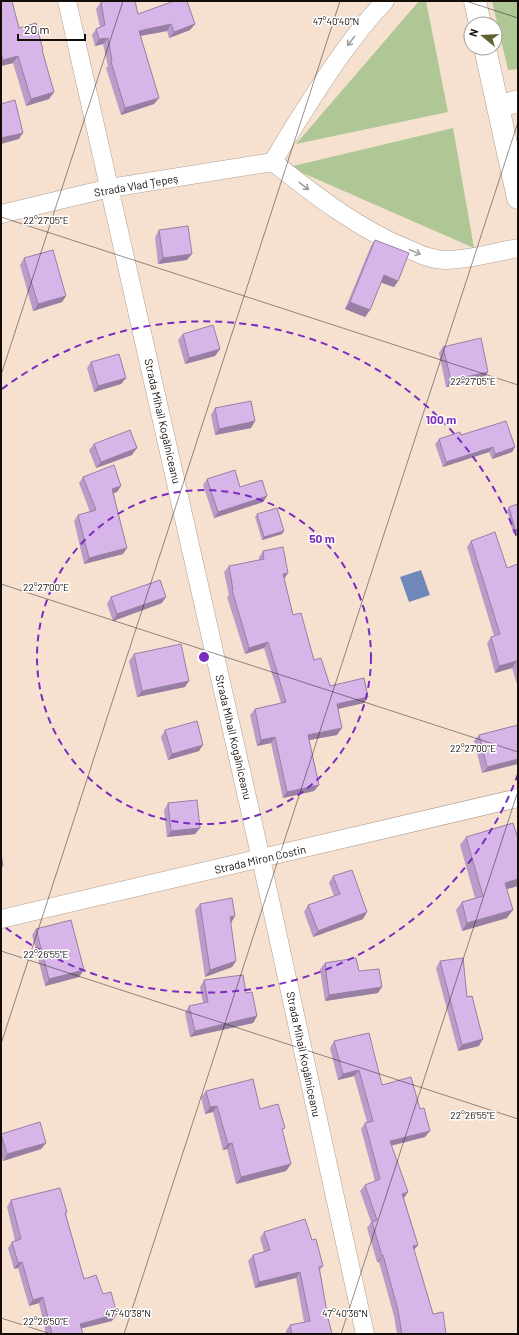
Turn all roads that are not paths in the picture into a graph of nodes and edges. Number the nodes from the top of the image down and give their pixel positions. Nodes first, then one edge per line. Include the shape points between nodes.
1 (67, 1) edge
2 (385, 1) edge
3 (475, 1) edge
4 (478, 16) edge
5 (488, 56) edge
6 (508, 104) edge
7 (273, 162) junction
8 (110, 188) junction
9 (518, 198) edge
10 (1, 214) edge
11 (518, 248) edge
12 (518, 798) edge
13 (261, 859) junction
14 (1, 919) edge
15 (365, 1334) edge

1 - 8 street, Strada Mihail Kogălniceanu
2 -> 7 street via 369,17 344,50
3 - 4 main road
5 - 6 main road
6 - 9 main road
7 - 8 street, Strada Vlad Țepeș
7 -> 11 street via 324,202 380,237 428,258 466,258
8 - 10 street, Strada Vlad Țepeș
8 - 13 street, Strada Mihail Kogălniceanu
12 - 13 street, Strada Miron Costin
13 - 14 street, Strada Miron Costin
13 - 15 street, Strada Mihail Kogălniceanu

